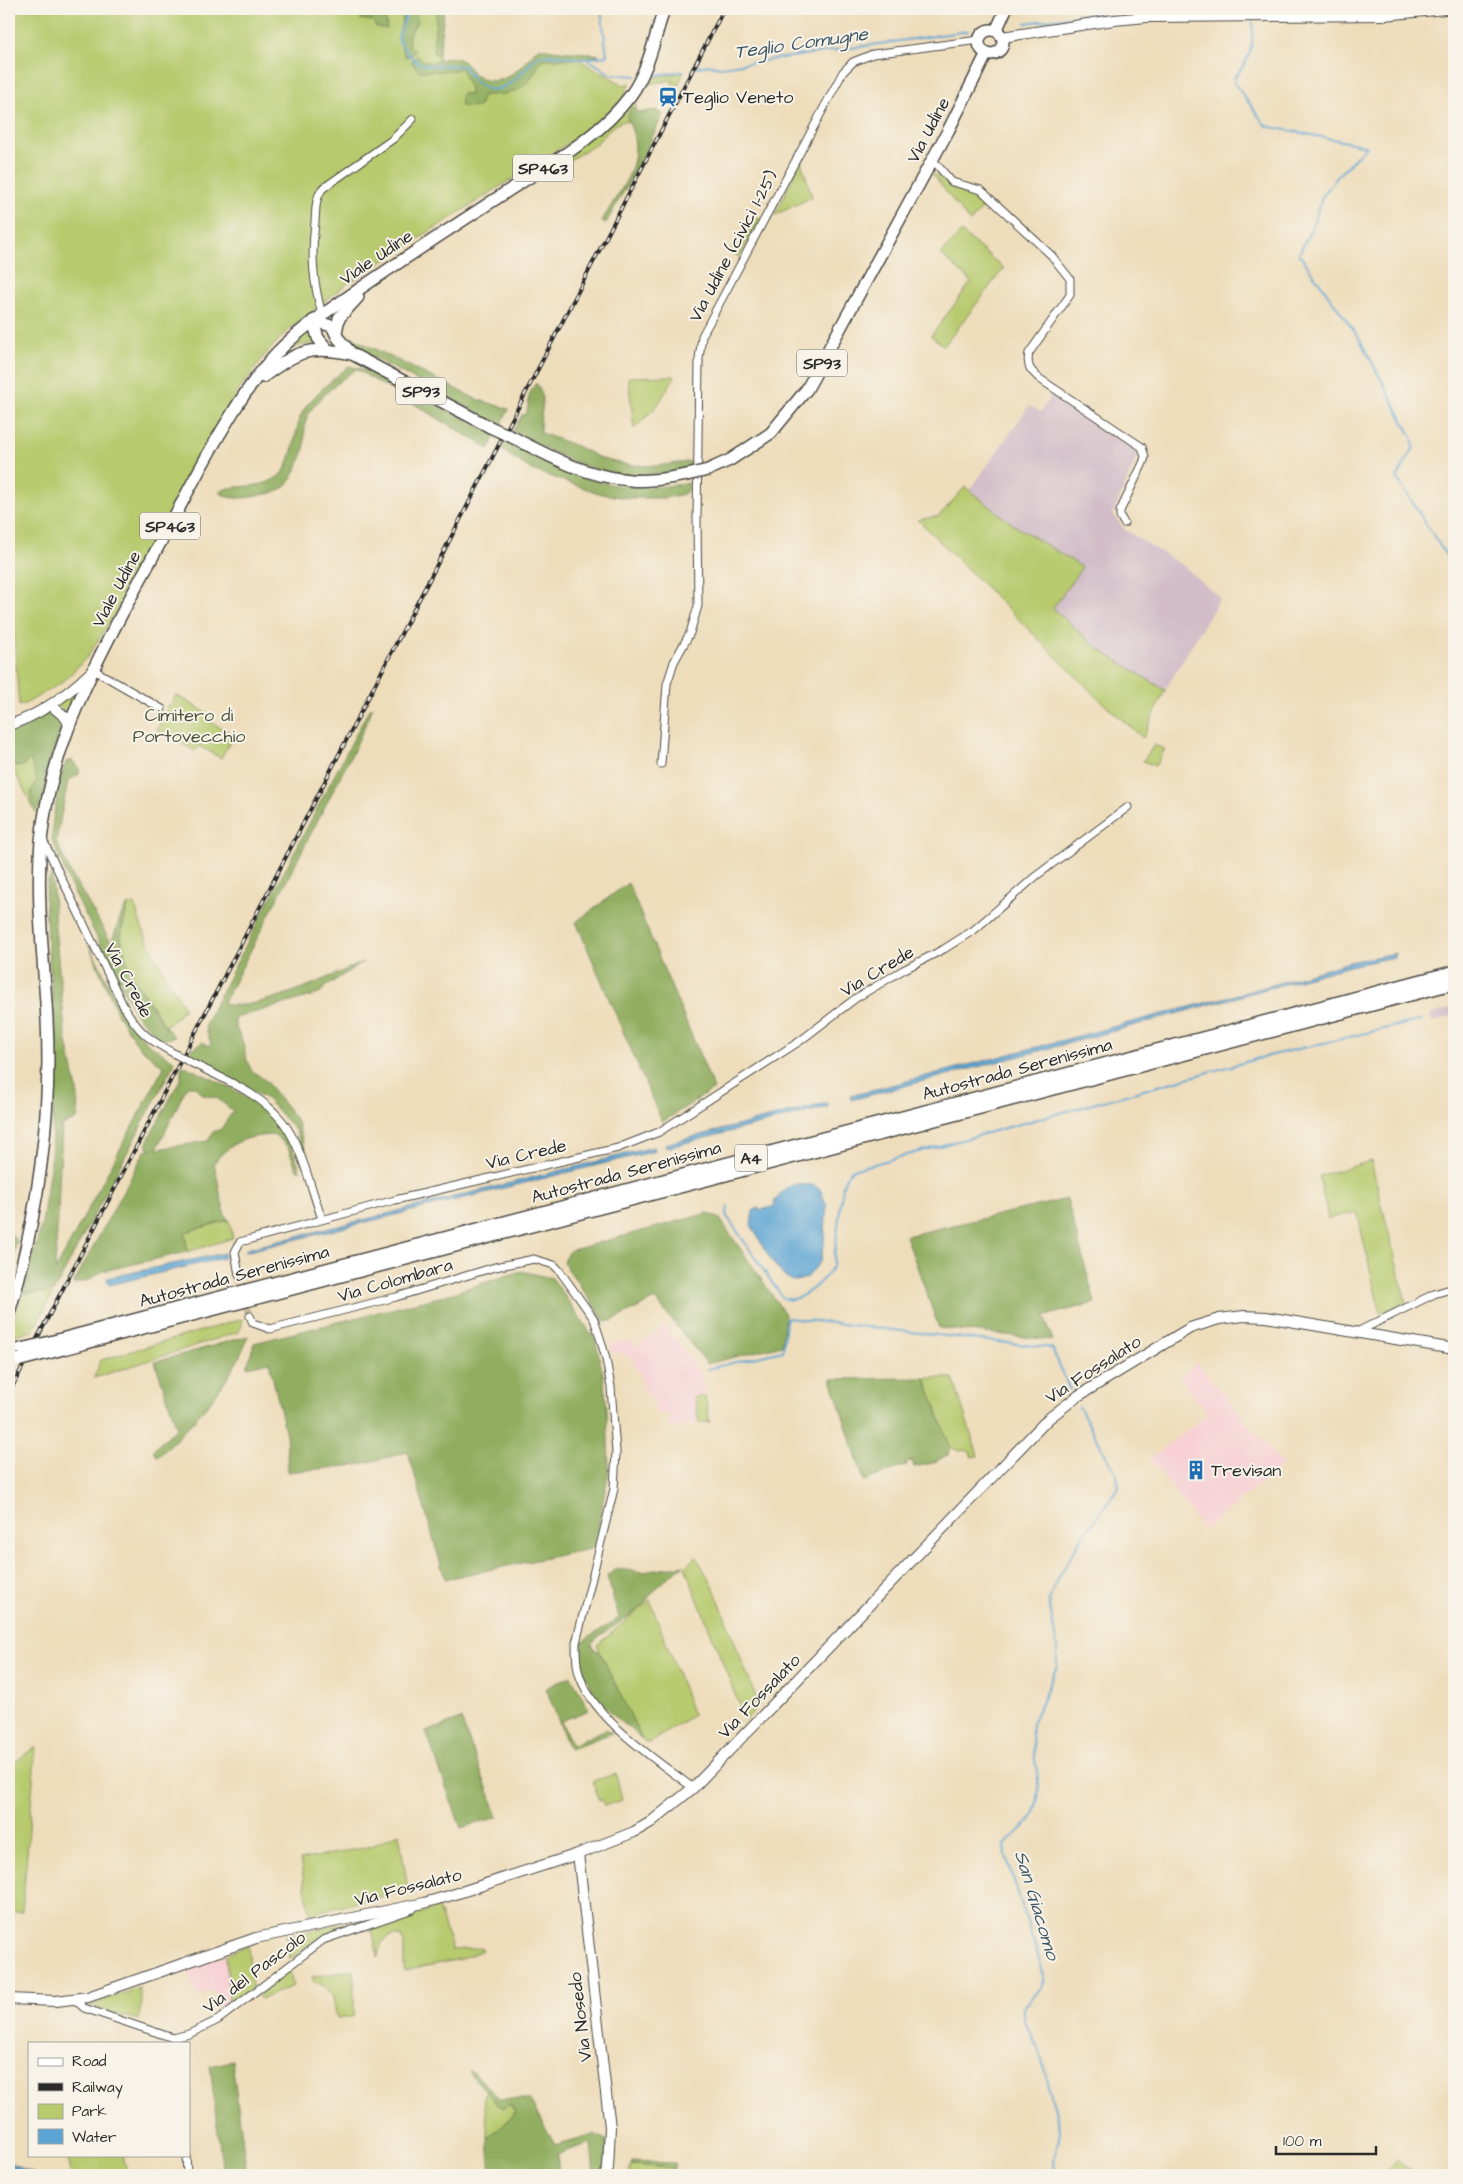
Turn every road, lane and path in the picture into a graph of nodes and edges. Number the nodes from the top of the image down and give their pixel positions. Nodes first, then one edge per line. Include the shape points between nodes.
1 (664, 9) edge
2 (1006, 9) edge
3 (1445, 9) edge
4 (999, 34) junction
5 (979, 40) junction
6 (987, 53) junction
7 (413, 119) dead end
8 (932, 159) junction
9 (384, 272) junction
10 (318, 318) junction
11 (336, 332) junction
12 (327, 349) junction
13 (352, 354) junction
14 (252, 385) junction
15 (1124, 524) dead end
16 (94, 670) junction
17 (51, 704) junction
18 (162, 709) dead end
19 (9, 725) edge
20 (69, 725) junction
21 (660, 764) dead end
22 (1128, 807) dead end
23 (41, 838) junction
24 (1454, 972) edge
25 (1454, 983) edge
26 (322, 1219) junction
27 (239, 1276) tunnel mouth
28 (1454, 1292) edge
29 (9, 1313) edge
30 (250, 1316) tunnel mouth
31 (1360, 1334) junction
32 (49, 1347) junction
33 (1454, 1349) edge
34 (15, 1356) edge
35 (693, 1788) junction
36 (578, 1854) junction
37 (424, 1902) junction
38 (9, 1999) edge
39 (75, 2000) junction
40 (173, 2040) edge
41 (186, 2156) edge
42 (187, 2175) edge
43 (605, 2175) edge

1 - 9 main road, Viale Udine / SP463 via 634,91 610,120 563,155
2 - 4 main road, Via Udine / SP93
3 - 4 street via 1384,15 1138,18
4 - 5 main road via 986,31
4 - 6 main road, Via Udine / SP93 via 1003,44 1000,50
5 - 6 main road
5 - 21 street, Via Udine (civici 1-25) via 873,54 852,62 826,102 702,336 698,606 690,633 674,662 667,684
6 - 8 main road, Via Udine / SP93
7 - 10 street via 393,138 322,189 316,198 311,263
8 - 13 main road, Via Udine / SP93, bridge via 807,389 771,433 730,460 708,470 657,480 631,481 590,473 490,427
8 - 15 street via 952,182 981,190 1051,255 1070,279 1070,295 1029,354 1027,363 1040,379 1142,447 1143,463 1120,512
9 - 10 main road, Viale Udine / SP463
9 - 11 main road via 338,318
10 - 11 main road, SP93
10 - 12 main road via 318,338
10 - 14 main road, Viale Udine / SP463 via 274,357
11 - 13 main road, SP93
12 - 13 main road, SP93
12 - 14 main road, SP93 via 299,354
14 - 16 main road, Viale Udine / SP463 via 226,422
16 - 17 street
16 - 18 street
16 - 20 main road, Viale Udine / SP463
17 - 19 street via 41,712
17 - 20 street
20 - 23 main road, Viale Udine / SP463 via 47,798
22 - 26 street, Via Crede via 1036,876 974,930 856,998 800,1041 659,1132 618,1148
23 - 26 street, Via Crede, bridge via 131,1019 148,1039 243,1089 283,1122 294,1140
23 - 29 main road, Viale Udine / SP463 via 38,885 47,1020 48,1110 38,1192 21,1274
24 - 32 highway, Autostrada Serenissima / A4
25 - 32 highway, Autostrada Serenissima / A4
26 - 27 street via 240,1242 235,1252
28 - 31 street via 1447,1290 1434,1294 1361,1330
30 - 35 street, Via Colombara via 253,1323 270,1329 396,1297 495,1267 534,1259 554,1265 594,1319 606,1359 615,1434 616,1474 576,1643 578,1672 587,1691 610,1720
31 - 33 street, Via Fossalato
31 - 35 street, Via Fossalato via 1266,1317 1219,1319 1190,1328 1168,1340 1078,1396 1036,1430
32 - 34 highway, Autostrada Serenissima / A4, bridge
35 - 36 street, Via Fossalato via 642,1827
36 - 37 street, Via Fossalato
36 - 43 street, Via Nosedo via 610,2127
37 - 39 street, Via Fossalato via 256,1938 108,1992
37 - 40 street, Via del Pascolo via 396,1916 323,1940 218,2020
38 - 39 street, Via Fossalato
39 - 40 street, Via del Pascolo via 84,2008
41 - 42 street

